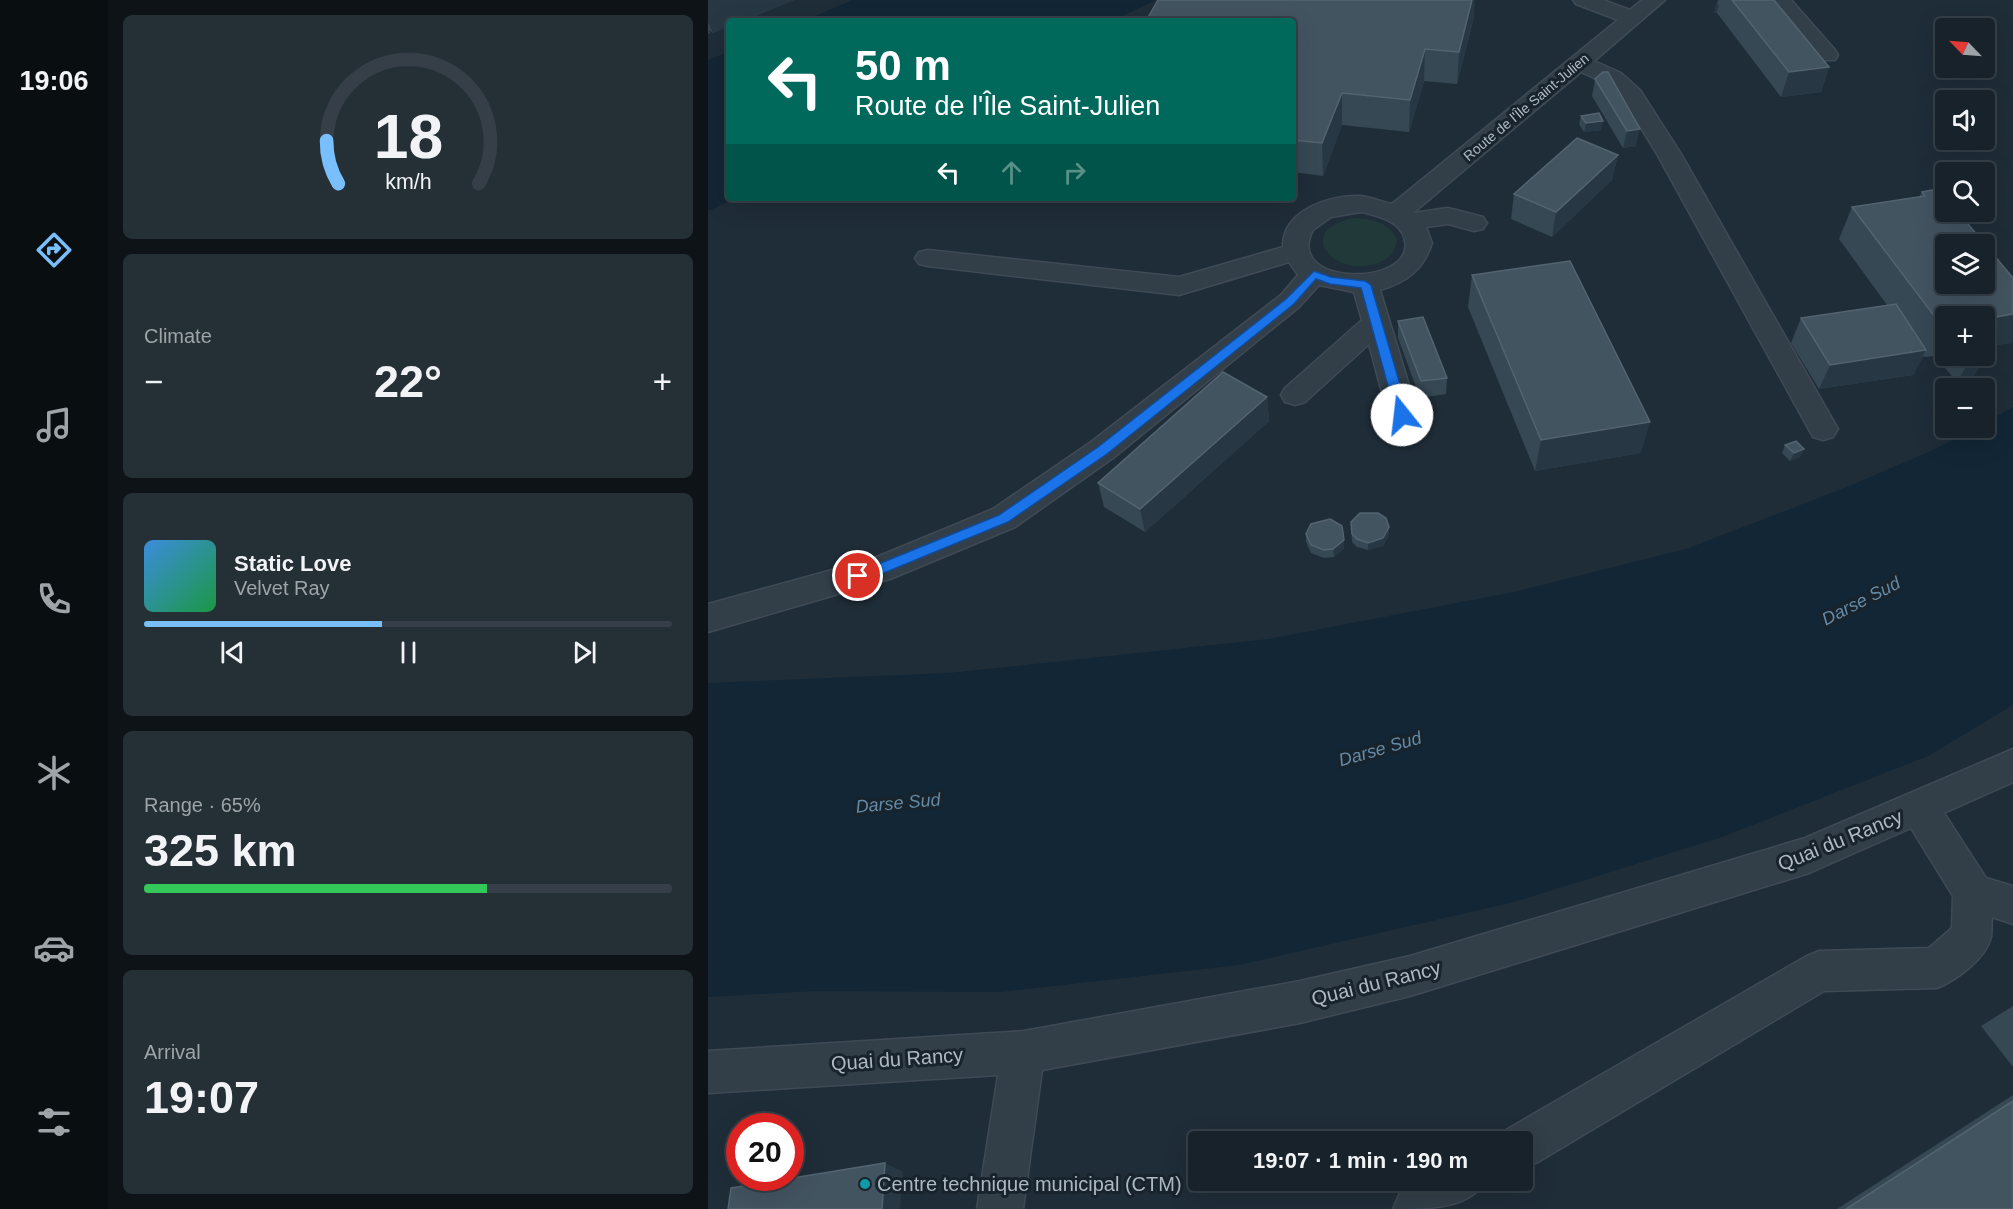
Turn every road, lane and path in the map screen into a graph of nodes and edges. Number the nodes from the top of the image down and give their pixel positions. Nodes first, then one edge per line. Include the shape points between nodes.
1 (1583, 0) edge
2 (1655, 0) edge
3 (1780, 0) edge
4 (1633, 18) junction
5 (1827, 55) dead end
6 (1579, 63) junction
7 (1403, 217) junction
8 (1474, 223) dead end
9 (1295, 252) junction
10 (928, 258) dead end
11 (1314, 274) junction
12 (1365, 285) junction
13 (1376, 322) junction
14 (1295, 395) dead end
15 (1402, 415) dead end
16 (1823, 429) dead end
17 (708, 618) edge
18 (2013, 765) edge
19 (1919, 808) junction
20 (1972, 893) junction
21 (2013, 906) edge
22 (1024, 1052) junction
23 (708, 1072) edge
24 (1533, 1140) edge
25 (1446, 1191) edge
26 (1000, 1209) edge
27 (1416, 1209) edge

1 - 4 street
2 - 4 street, Route de l'Île Saint-Julien
3 - 5 street
4 - 6 street, Route de l'Île Saint-Julien
6 - 7 street, Route de l'Île Saint-Julien
6 - 16 street via 1629,90
7 - 8 street via 1448,216
7 - 9 street via 1362,204 1325,210 1300,228
7 - 12 street via 1418,234 1420,247 1415,260 1395,276
9 - 10 street via 1179,286
9 - 11 street
11 - 12 street via 1338,283
11 - 17 street via 1290,301 1102,450 1004,518 879,570
12 - 13 street
13 - 14 street
13 - 15 street
18 - 19 street, Quai du Rancy
19 - 20 street
19 - 22 street, Quai du Rancy via 1809,855 1410,976 1300,1002
20 - 21 street
20 - 24 street via 1971,937 1937,968 1819,971
22 - 23 street, Quai du Rancy
22 - 26 street
25 - 27 street

